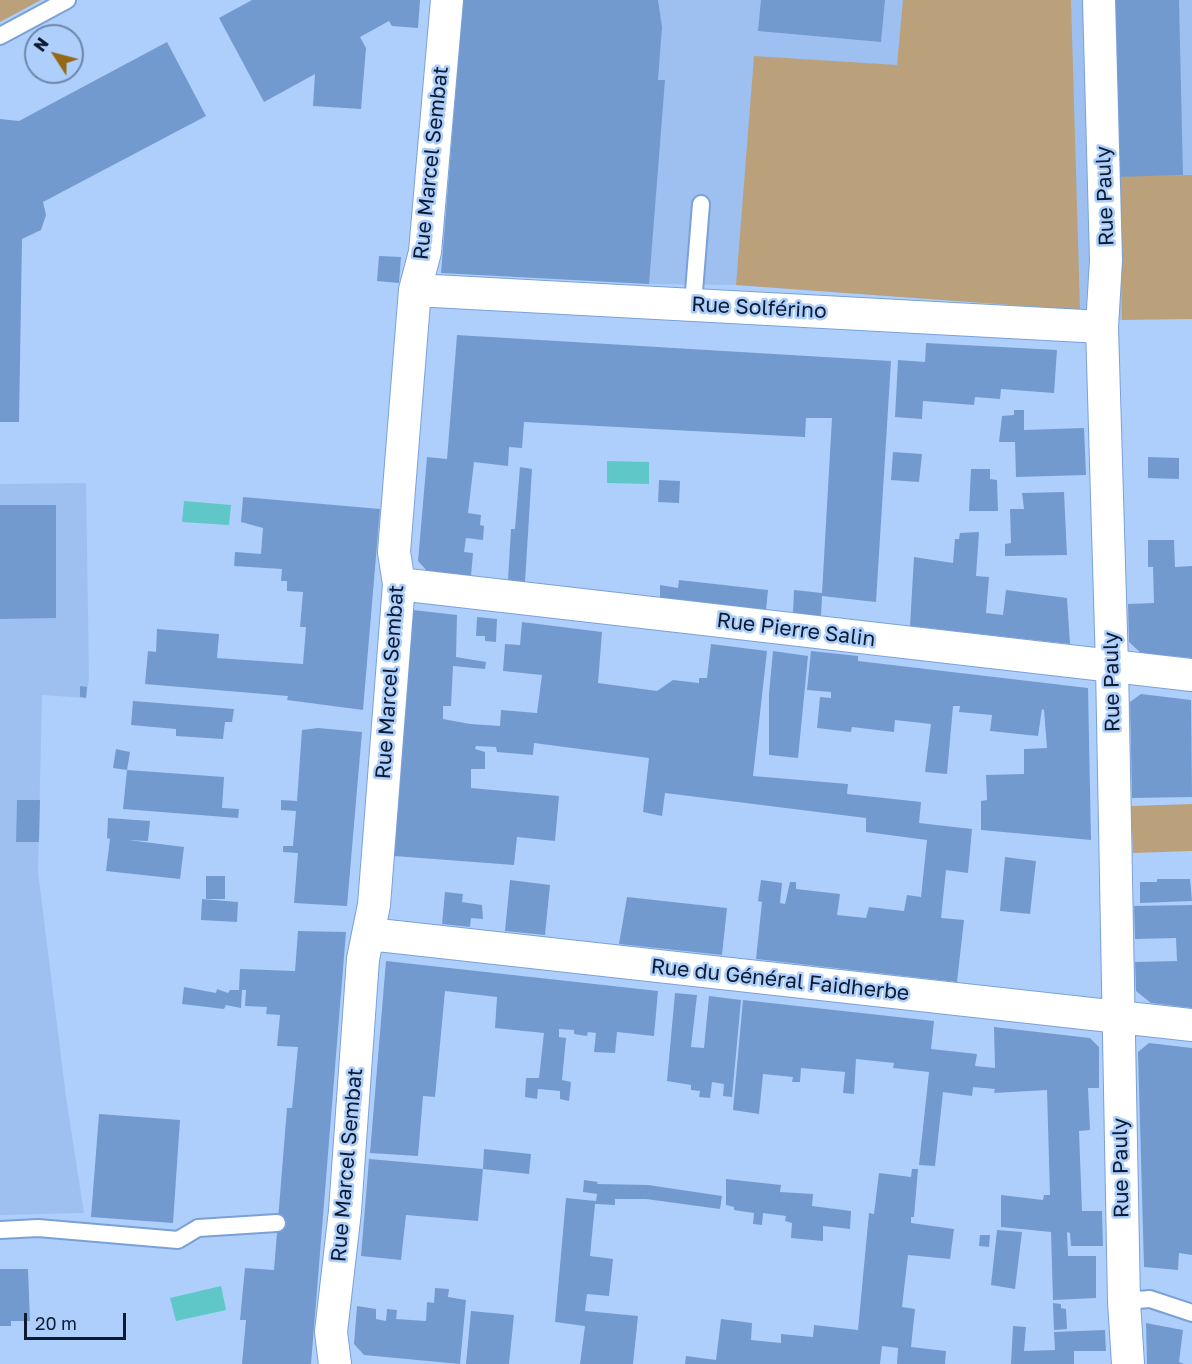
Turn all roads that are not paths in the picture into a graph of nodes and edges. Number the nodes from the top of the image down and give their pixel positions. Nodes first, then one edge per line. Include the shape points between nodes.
1 (67, 0) edge
2 (447, 0) edge
3 (1099, 0) edge
4 (0, 36) edge
5 (701, 204) dead end
6 (415, 290) junction
7 (693, 304) junction
8 (1102, 327) junction
9 (399, 585) junction
10 (1112, 666) junction
11 (1192, 675) edge
12 (369, 934) junction
13 (1117, 1016) junction
14 (1192, 1025) edge
15 (277, 1223) dead end
16 (0, 1230) edge
17 (1124, 1301) junction
18 (1192, 1313) edge
19 (335, 1364) edge
20 (1128, 1364) edge

1 - 4 lane
2 - 6 street, Rue Marcel Sembat via 425,252
3 - 8 street, Rue Pauly via 1106,260
5 - 7 lane
6 - 7 street, Rue Solférino
6 - 9 street, Rue Marcel Sembat via 394,552
7 - 8 street, Rue Solférino
8 - 10 street, Rue Pauly
9 - 10 street, Rue Pierre Salin
9 - 12 street, Rue Marcel Sembat
10 - 11 street, Rue Pierre Salin
10 - 13 street, Rue Pauly
12 - 13 street, Rue du Général Faidherbe
12 - 19 street, Rue Marcel Sembat via 334,1211 331,1332
13 - 14 street, Rue du Général Faidherbe
13 - 17 street, Rue Pauly
15 - 16 lane via 198,1228 178,1240 38,1228
17 - 18 lane via 1150,1299
17 - 20 street, Rue Pauly

